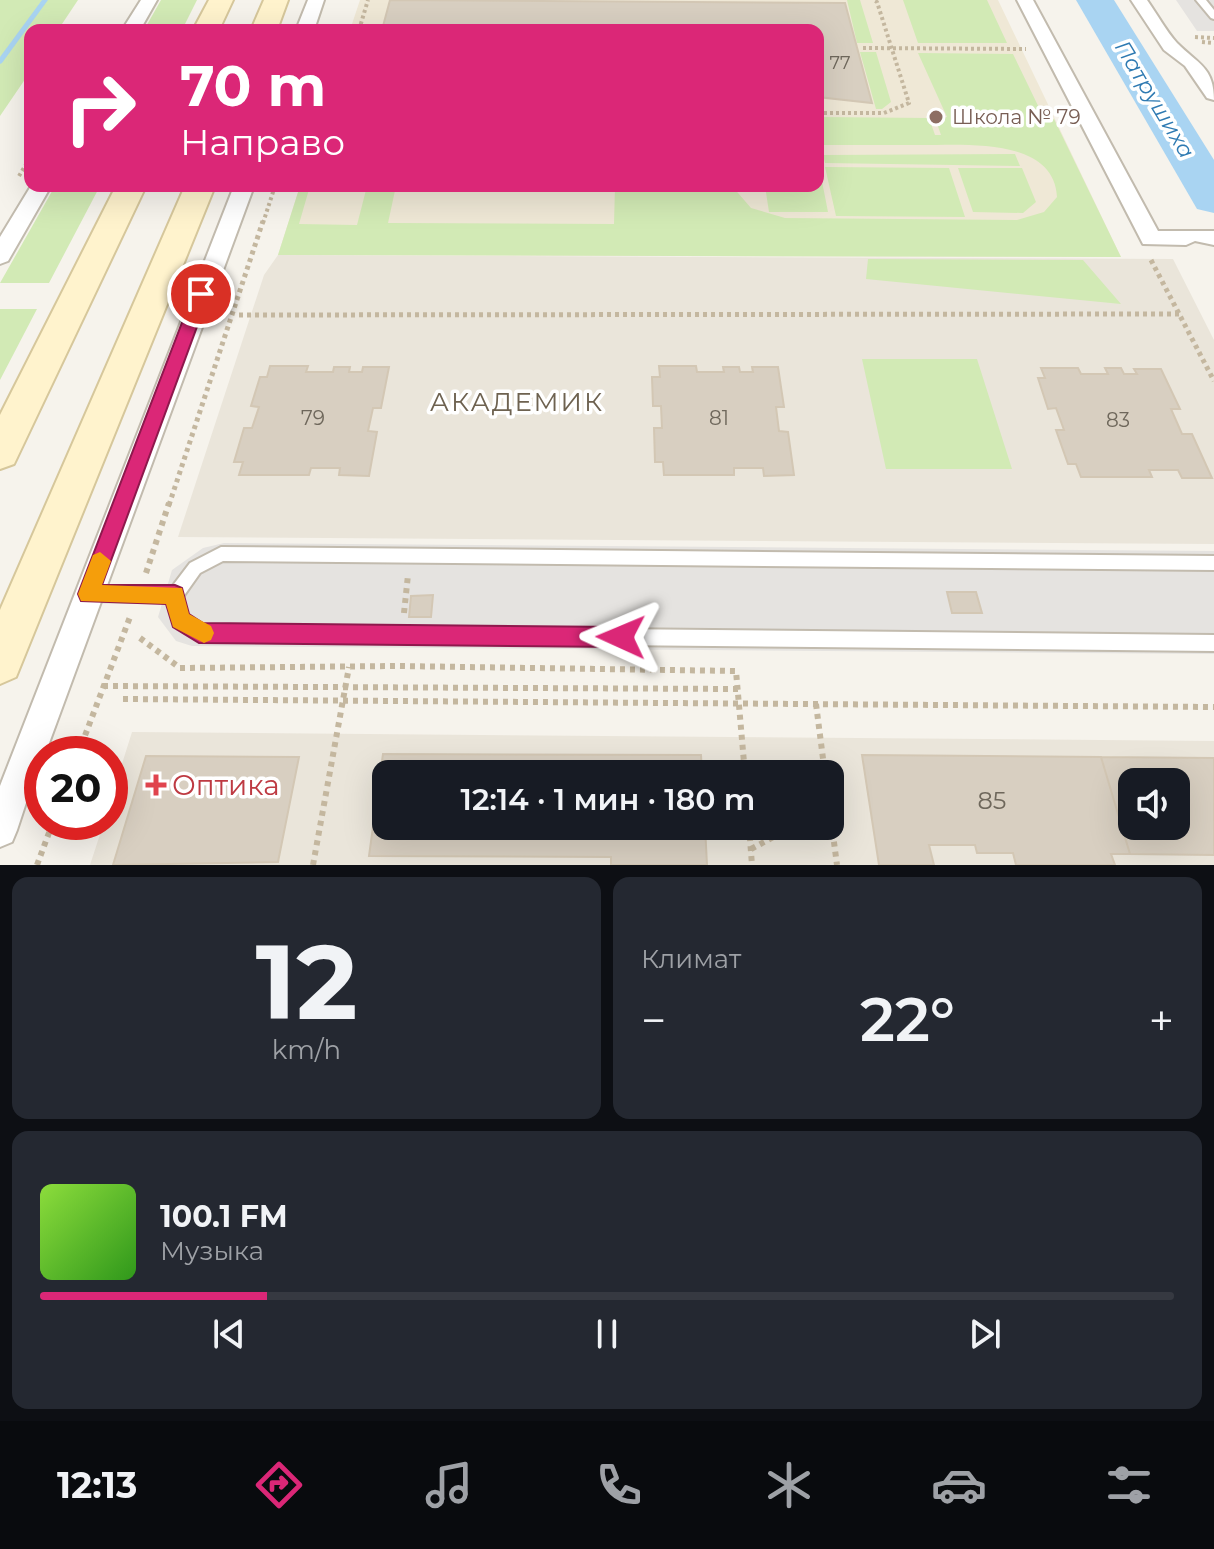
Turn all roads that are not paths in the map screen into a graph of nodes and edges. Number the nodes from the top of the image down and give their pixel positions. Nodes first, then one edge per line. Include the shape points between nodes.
1 (149, 0) edge
2 (221, 0) edge
3 (276, 0) edge
4 (316, 0) edge
5 (1025, 0) edge
6 (1139, 0) edge
7 (1201, 0) edge
8 (1214, 16) edge
9 (135, 24) edge
10 (209, 24) edge
11 (266, 24) edge
12 (307, 24) edge
13 (1214, 94) edge
14 (37, 192) edge
15 (128, 192) edge
16 (197, 192) edge
17 (242, 192) edge
18 (1201, 238) edge
19 (0, 256) edge
20 (0, 453) edge
21 (1214, 563) edge
22 (88, 594) junction
23 (175, 595) junction
24 (1214, 643) edge
25 (0, 662) edge
26 (0, 830) edge

1 - 9 street
2 - 10 street
3 - 11 street
4 - 12 street
5 - 18 street via 1151,239
6 - 13 street via 1170,46 1191,62
7 - 8 lane
14 - 19 street
15 - 20 street
16 - 25 street
17 - 22 street
21 - 23 lane via 221,554 195,568
22 - 23 lane
22 - 26 street
23 - 24 lane via 180,620 199,633

